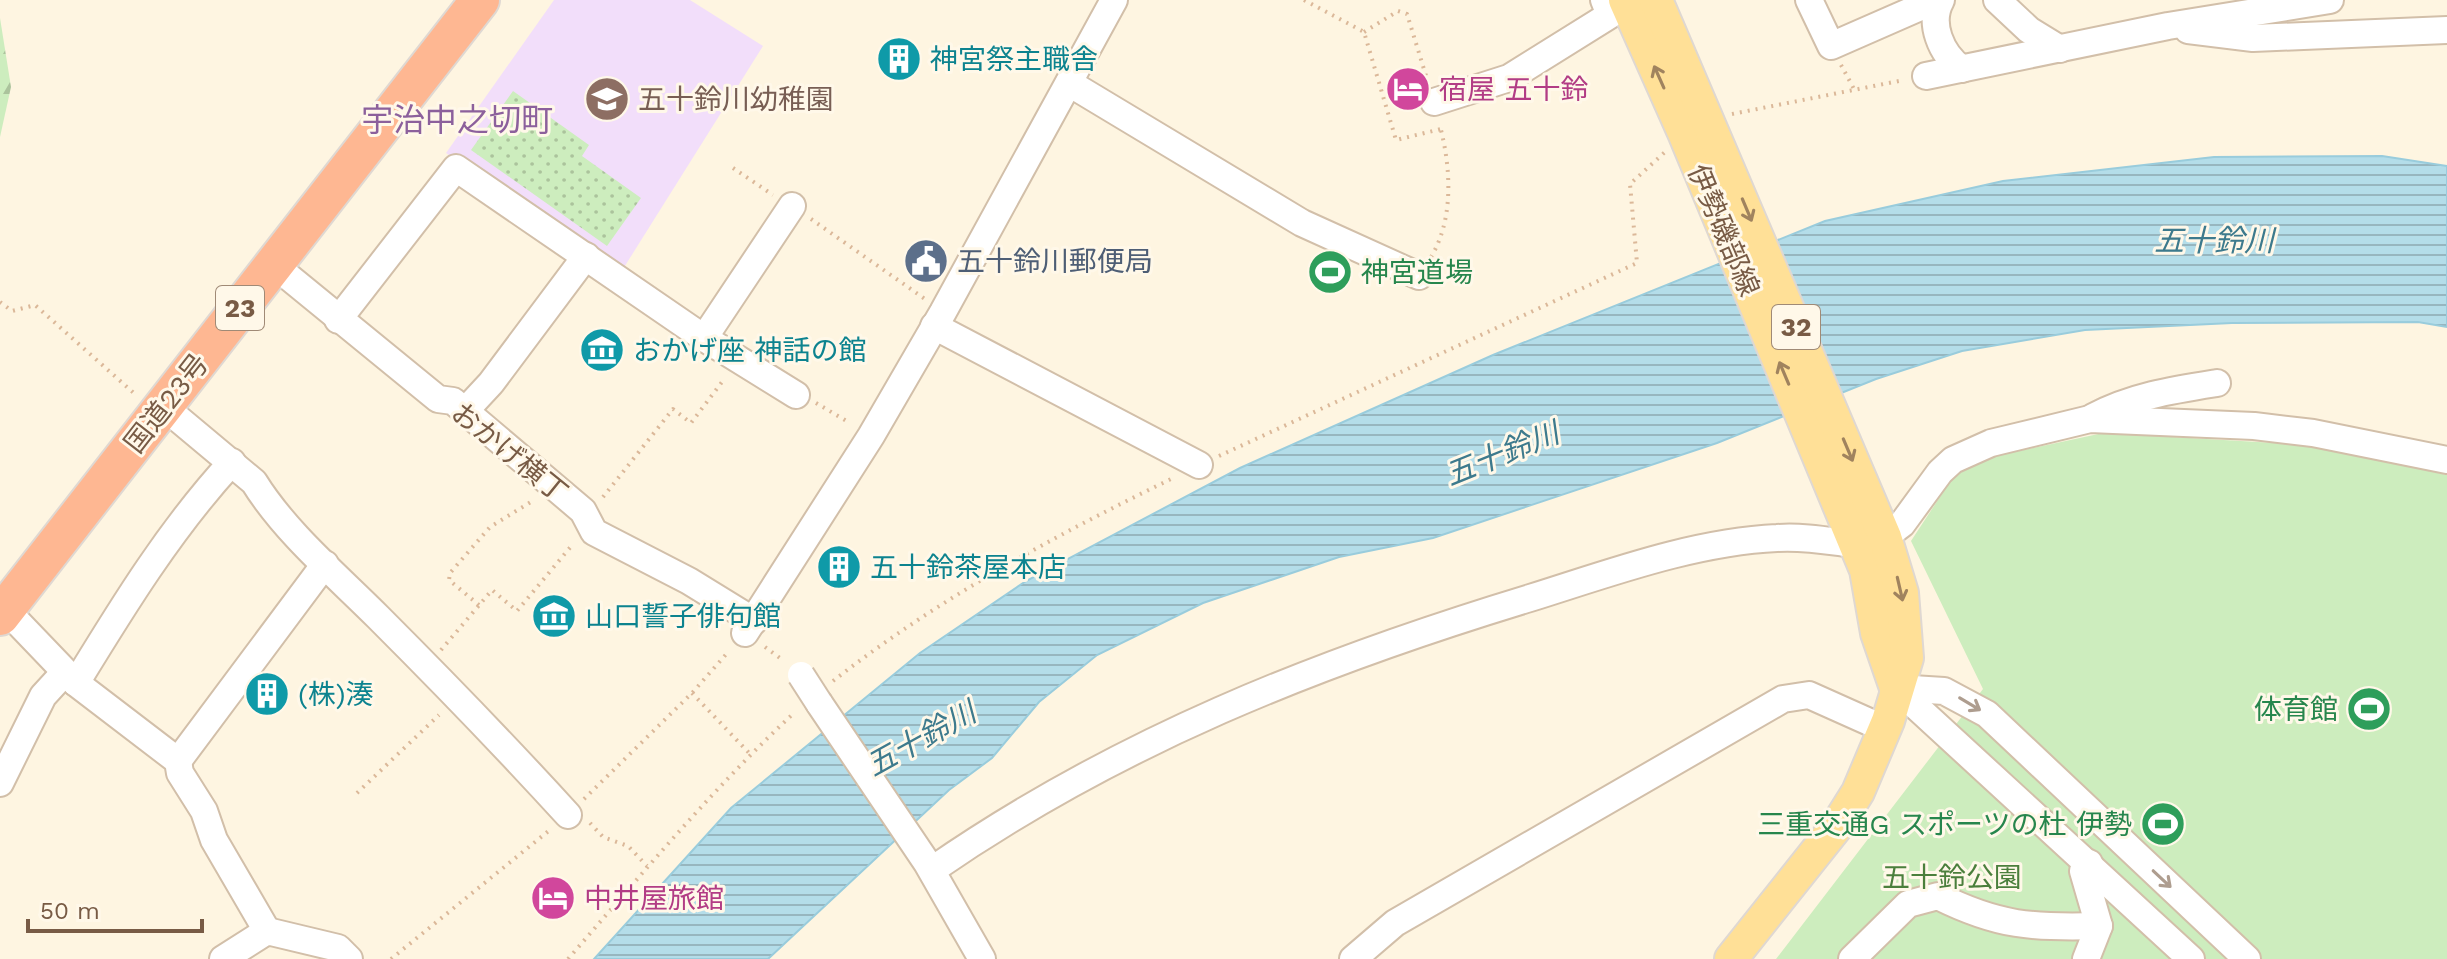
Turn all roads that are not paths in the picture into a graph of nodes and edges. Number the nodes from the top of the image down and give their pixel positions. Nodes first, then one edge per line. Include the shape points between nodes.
1 (480, 0) edge
2 (1114, 0) edge
3 (1604, 0) edge
4 (1625, 0) edge
5 (1656, 0) edge
6 (1809, 0) edge
7 (1938, 0) edge
8 (1997, 0) edge
9 (2330, 0) edge
10 (2168, 26) junction
11 (2447, 30) edge
12 (2060, 49) junction
13 (1962, 69) junction
14 (1926, 76) road end
15 (1069, 83) junction
16 (1434, 102) dead end
17 (1700, 136) junction
18 (792, 206) road end
19 (586, 256) junction
20 (274, 265) junction
21 (1419, 276) dead end
22 (939, 319) junction
23 (338, 320) junction
24 (704, 338) junction
25 (2217, 383) dead end
26 (796, 395) road end
27 (160, 410) junction
28 (465, 411) junction
29 (2090, 419) junction
30 (2447, 460) edge
31 (232, 462) junction
32 (1199, 465) road end
33 (1866, 530) junction
34 (325, 564) junction
35 (2, 613) edge
36 (71, 677) junction
37 (1896, 688) junction
38 (811, 694) road end
39 (1885, 729) junction
40 (178, 761) junction
41 (0, 783) edge
42 (572, 811) road end
43 (2089, 863) junction
44 (930, 866) junction
45 (2099, 926) junction
46 (267, 931) junction
47 (223, 959) edge
48 (349, 959) edge
49 (982, 959) edge
50 (1353, 959) edge
51 (1731, 959) edge
52 (1852, 959) edge
53 (2086, 959) edge
54 (2191, 959) edge
55 (2247, 959) edge

1 - 20 highway, 国道23号 / 23
2 - 15 street
3 - 16 street via 1610,15 1539,62 1509,78
17 -> 4 main road, 伊勢磯部線 / 32
5 - 17 main road, 伊勢磯部線 / 32
6 - 7 street via 1831,46
7 - 13 street via 1941,45
8 - 12 street via 2029,30
9 - 10 street
10 - 11 street via 2253,38
10 - 12 street
12 - 13 street
13 - 14 street
15 - 21 street via 1302,223
15 - 22 street
17 - 33 main road, 伊勢磯部線 / 32
18 - 24 street
19 - 23 street via 456,168
19 - 24 street
19 - 28 street
20 - 23 street, おかげ横丁
20 - 27 highway, 国道23号 / 23
22 - 28 street, おかげ横丁 via 749,627 689,581 594,532 583,511
22 - 32 street
23 - 28 street, おかげ横丁 via 438,399 453,401
24 - 26 street
25 - 29 street via 2158,392
27 - 31 street
27 - 35 highway, 国道23号 / 23
29 - 30 street via 2269,427
29 - 33 street via 1991,443 1953,460 1902,524
31 - 34 street
31 - 36 street via 205,491
33 - 37 main road, 伊勢磯部線 / 32 via 1866,570 1877,633
33 - 44 street via 1719,545 1374,649 1173,729 1003,820
34 - 40 street
34 - 42 street
35 - 36 street
36 - 40 street
36 - 41 street via 43,696
37 - 39 main road
37 - 43 street
37 -> 55 street via 1944,691 1987,714
38 - 44 street
39 - 50 street via 1809,695 1783,699 1395,923
39 - 51 main road via 1858,792 1836,827
40 - 46 street via 214,840
43 - 45 street via 2083,871
43 - 54 street
44 - 49 street
45 - 52 street via 2035,928 1980,917 1938,896 1908,904
45 - 53 street
46 - 47 street
46 - 48 street via 338,948

